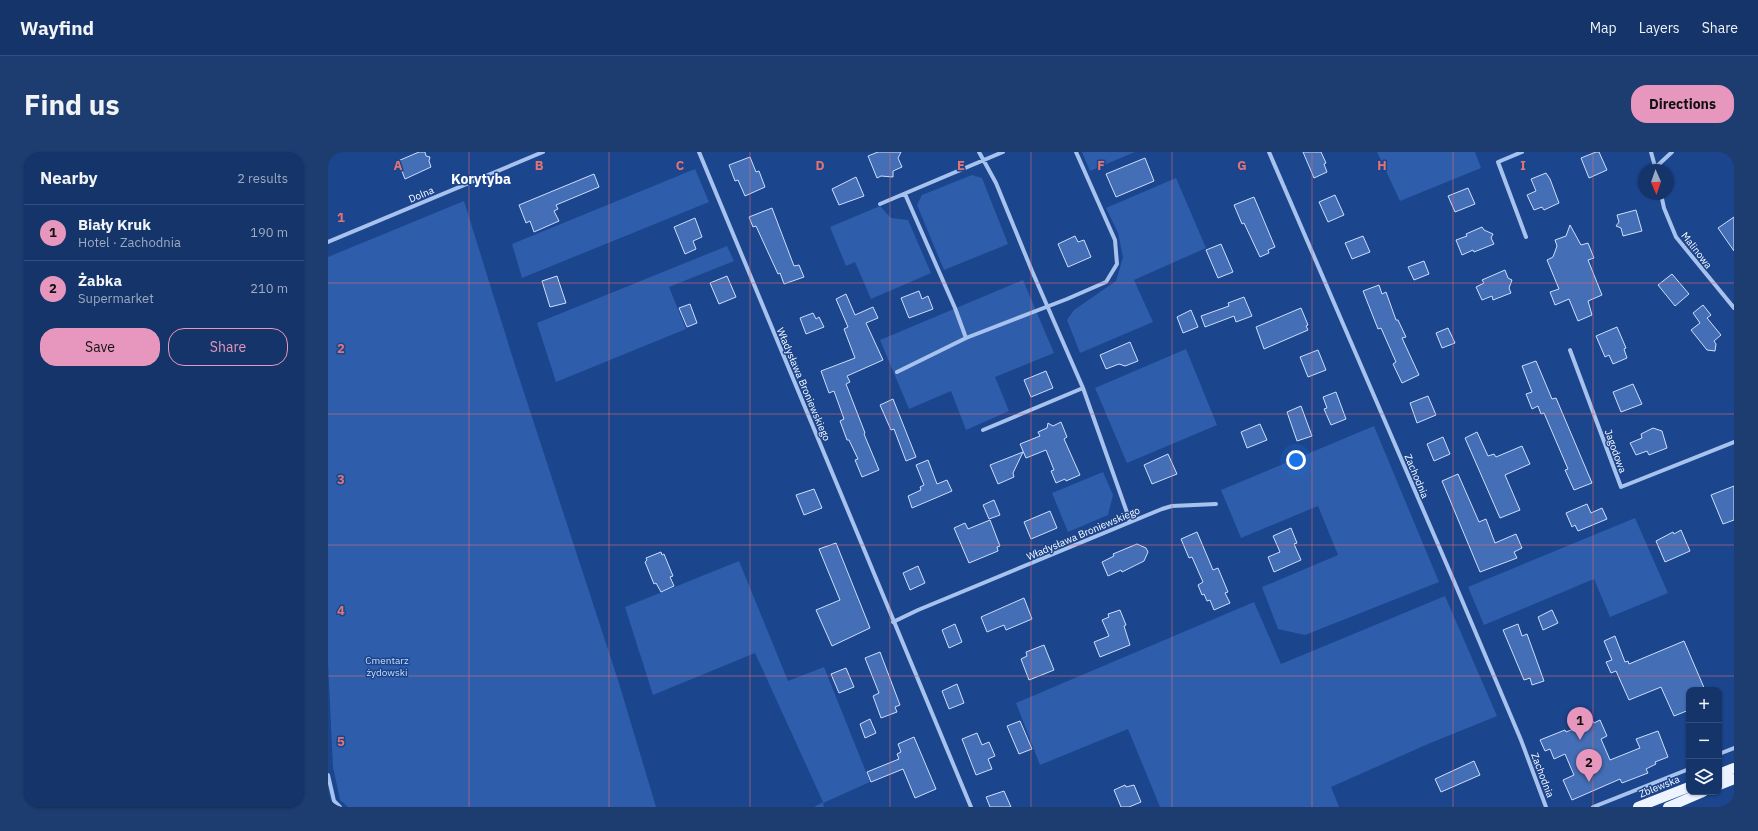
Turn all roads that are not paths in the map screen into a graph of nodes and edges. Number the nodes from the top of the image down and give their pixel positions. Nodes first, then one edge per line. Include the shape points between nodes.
1 (543, 152) edge
2 (699, 152) edge
3 (979, 152) edge
4 (1004, 152) edge
5 (1076, 152) edge
6 (1269, 152) edge
7 (1522, 152) edge
8 (1651, 152) edge
9 (1672, 152) edge
10 (983, 160) junction
11 (1655, 164) edge
12 (1660, 164) edge
13 (905, 194) junction
14 (1662, 200) edge
15 (880, 204) dead end
16 (1526, 237) dead end
17 (328, 242) edge
18 (1047, 306) junction
19 (1734, 308) edge
20 (966, 338) junction
21 (1570, 350) dead end
22 (897, 372) dead end
23 (1083, 388) junction
24 (983, 430) dead end
25 (1734, 442) edge
26 (1216, 504) dead end
27 (1130, 521) junction
28 (893, 622) junction
29 (1734, 748) edge
30 (1722, 753) edge
31 (1734, 768) edge
32 (1686, 770) edge
33 (1722, 773) edge
34 (328, 775) edge
35 (1734, 779) edge
36 (1722, 784) edge
37 (1686, 787) edge
38 (1696, 795) edge
39 (340, 807) edge
40 (971, 807) edge
41 (1546, 807) edge
42 (1593, 807) edge
43 (1638, 807) edge
44 (1668, 807) edge

1 - 17 street, Dolna
2 - 28 street, Władysława Broniewskiego
3 - 10 street
4 - 10 street
5 - 18 street via 1115,240 1117,264 1106,282
6 - 41 street, Zachodnia via 1456,586 1521,740
7 - 16 street via 1498,162
8 - 11 street
9 - 12 street
10 - 13 street
10 - 18 street via 996,183
13 - 15 street
13 - 20 street
14 - 19 street, Malinowa via 1676,237
18 - 20 street
18 - 23 street
20 - 22 street
21 - 25 street, Jagodowa via 1622,487
23 - 24 street
23 - 27 street
26 - 27 street, Władysława Broniewskiego via 1172,506
27 - 28 street, Władysława Broniewskiego
28 - 40 street, Władysława Broniewskiego
29 - 30 street
31 - 33 main road
32 - 42 street
34 - 39 street via 334,801
35 - 36 main road
37 - 43 main road, Zblewska
38 - 44 main road

